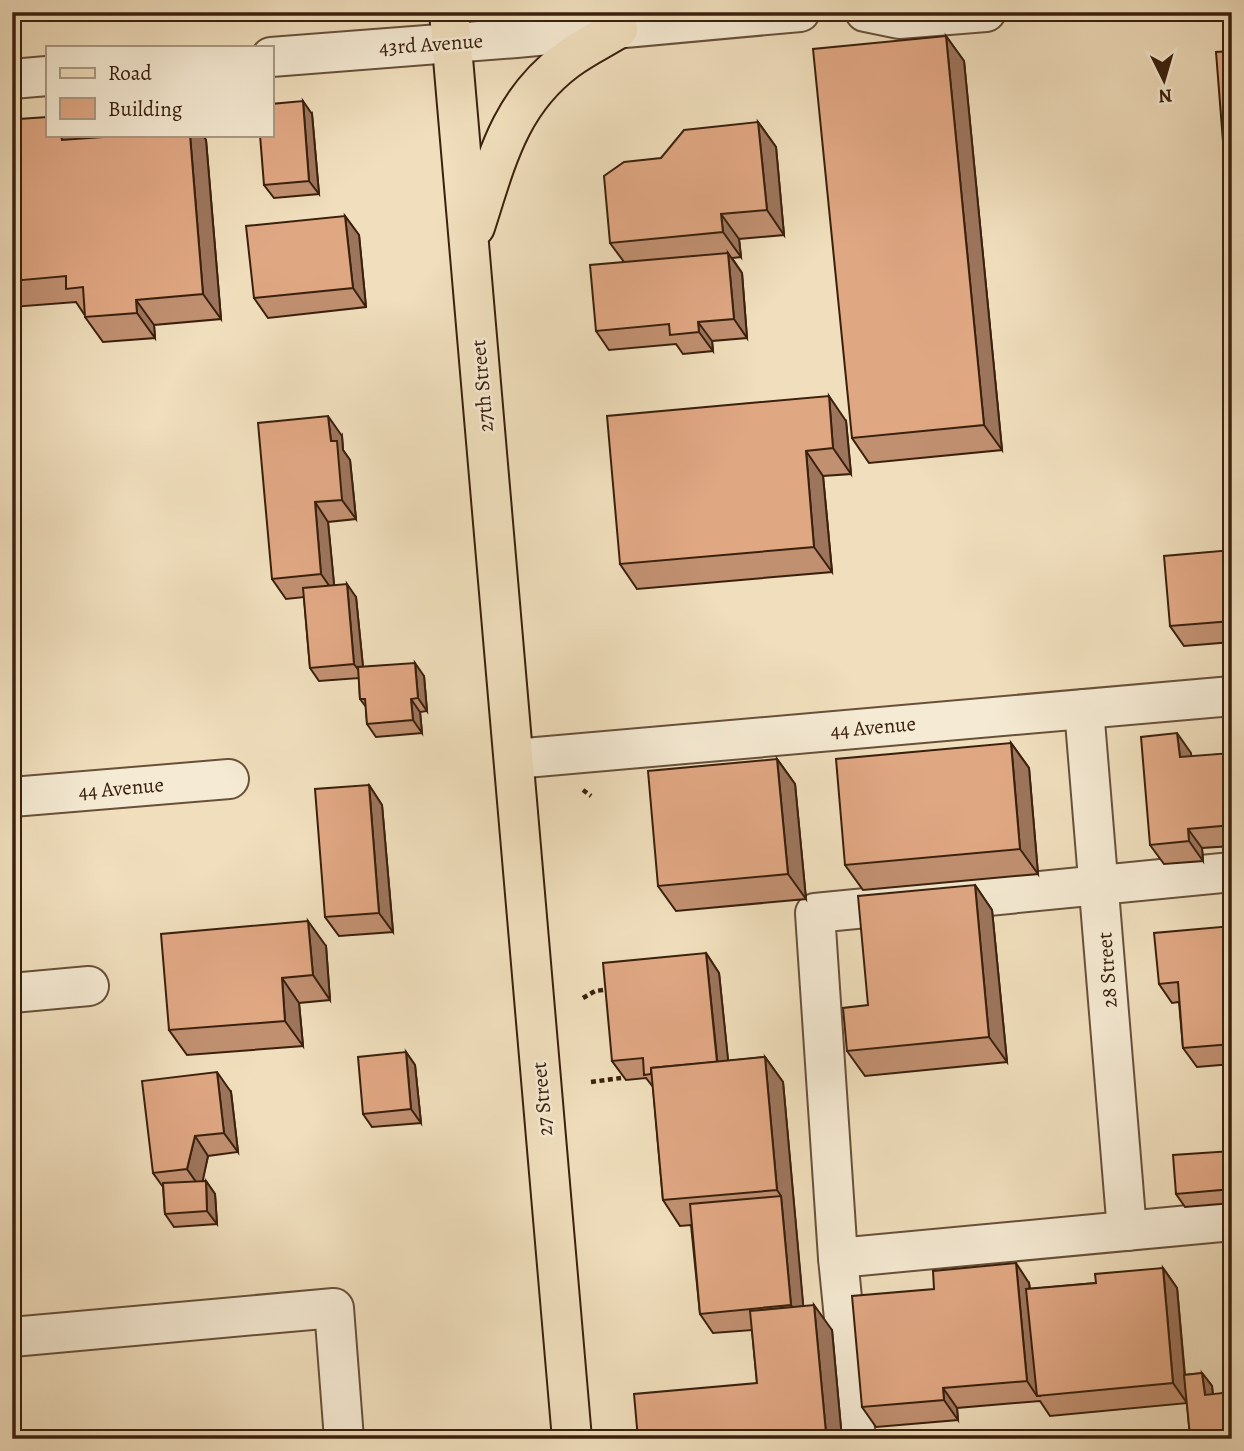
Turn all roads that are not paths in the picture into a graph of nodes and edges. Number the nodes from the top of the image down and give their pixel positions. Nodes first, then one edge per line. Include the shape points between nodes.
1 (800, 12) edge
2 (865, 12) edge
3 (986, 12) edge
4 (451, 27) edge
5 (618, 29) junction
6 (273, 57) edge
7 (46, 76) edge
8 (12, 79) edge
9 (470, 242) junction
10 (1232, 696) edge
11 (1084, 709) junction
12 (514, 759) junction
13 (229, 779) dead end
14 (12, 797) edge
15 (1232, 872) edge
16 (1100, 886) junction
17 (89, 986) dead end
18 (12, 993) edge
19 (1232, 1221) edge
20 (1127, 1231) junction
21 (838, 1258) junction
22 (12, 1337) edge
23 (345, 1439) edge
24 (572, 1439) edge
25 (856, 1439) edge

1 - 5 street, 43rd Avenue
2 - 3 street via 899,19
4 - 5 street, 43rd Avenue
4 - 6 street, 43rd Avenue
4 - 9 main road, 27th Street
5 - 9 main road via 567,60 529,96 504,136
7 - 8 street
9 - 12 main road, 27th Street
10 - 11 street, 44 Avenue
11 - 12 street, 44 Avenue
11 - 16 street, 28 Street
12 - 24 main road, 27 Street
13 - 14 street, 44 Avenue
15 - 16 street
16 - 20 street, 28 Street
16 - 21 street via 815,914
17 - 18 street
19 - 20 street
20 - 21 street
21 - 25 street
22 - 23 street via 334,1308

